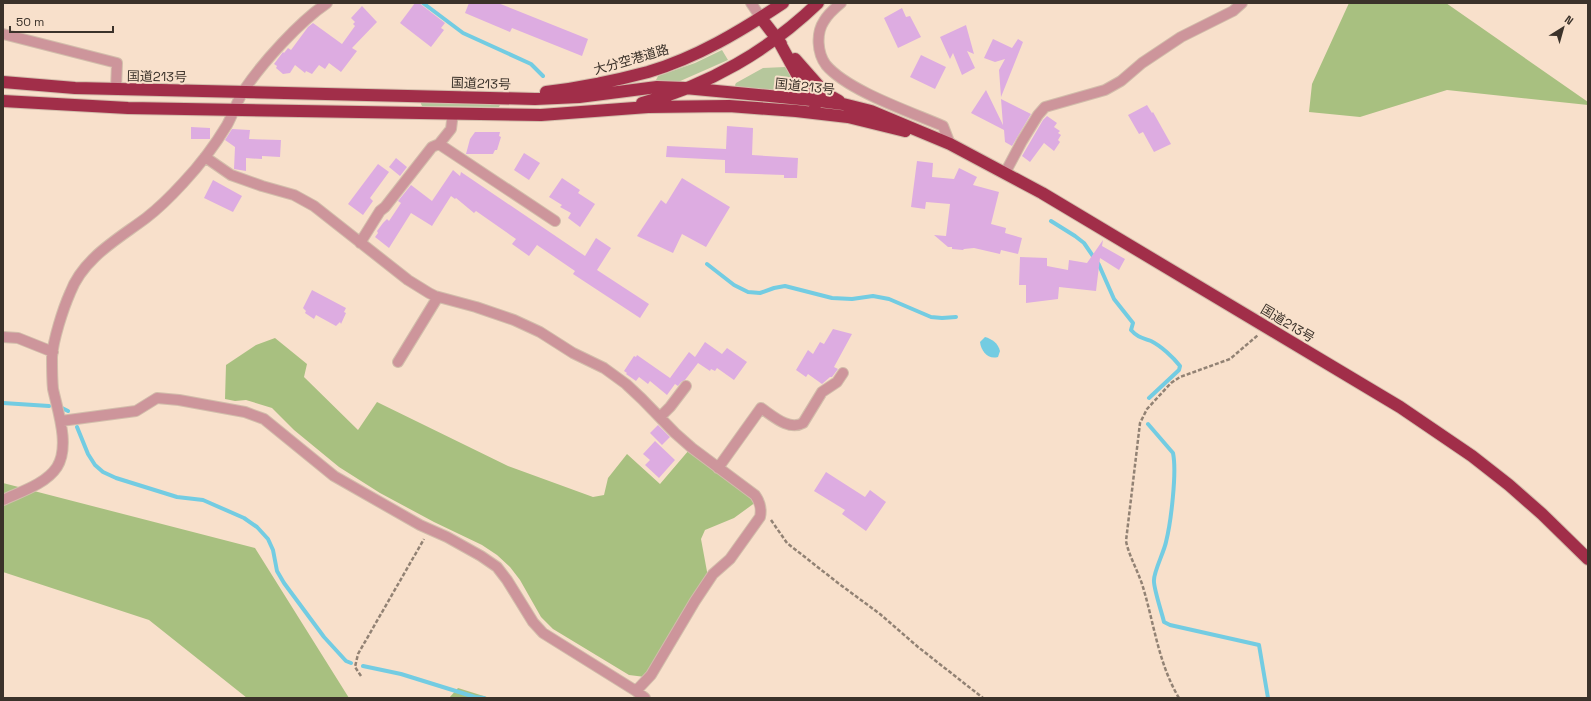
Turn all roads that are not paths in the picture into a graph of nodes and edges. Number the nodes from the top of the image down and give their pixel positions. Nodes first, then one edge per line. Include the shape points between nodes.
1 (327, 3) edge
2 (751, 3) edge
3 (783, 3) edge
4 (818, 3) edge
5 (841, 3) edge
6 (1242, 3) edge
7 (761, 18) junction
8 (3, 34) edge
9 (777, 38) junction
10 (3, 82) edge
11 (685, 88) junction
12 (116, 89) junction
13 (243, 91) junction
14 (473, 97) junction
15 (3, 100) edge
16 (811, 100) junction
17 (843, 104) junction
18 (234, 109) junction
19 (601, 111) junction
20 (453, 113) junction
21 (877, 124) junction
22 (439, 144) junction
23 (950, 144) junction
24 (205, 157) junction
25 (1005, 173) junction
26 (555, 221) dead end
27 (360, 243) junction
28 (435, 296) junction
29 (3, 337) edge
30 (53, 352) junction
31 (398, 362) dead end
32 (843, 373) dead end
33 (686, 386) dead end
34 (660, 417) junction
35 (61, 422) junction
36 (718, 468) junction
37 (3, 500) edge
38 (1588, 559) edge
39 (636, 691) junction
40 (645, 698) edge

1 - 13 street via 286,39
2 - 7 street
3 - 7 highway, 大分空港道路
4 - 9 highway
5 - 23 street via 824,21 819,32 821,55 826,64 846,82 943,126
6 - 25 street via 1233,11 1181,37 1142,63 1121,82 1105,90 1045,108 1022,141
7 - 9 highway
7 - 14 highway, 大分空港道路 via 691,56 649,71 610,81 539,93
8 - 12 street via 118,63
9 - 11 highway via 736,65
9 - 16 highway
9 - 17 highway via 825,93
10 - 12 highway, 国道213号
11 - 14 highway, 国道213号 via 645,88 557,99
11 - 16 highway, 国道213号
11 - 19 highway via 654,100
12 - 13 highway, 国道213号
13 - 14 highway, 国道213号
13 - 18 street
15 - 18 highway, 国道213号 via 128,108
16 - 17 highway, 国道213号
16 - 21 highway via 820,107 851,111
17 - 23 highway, 国道213号 via 882,115
18 - 20 highway, 国道213号
18 - 24 street
19 - 20 highway, 国道213号 via 541,115
19 - 21 highway, 国道213号 via 648,107 729,106 796,111
20 - 22 street via 451,129
21 - 23 highway, 国道213号
22 - 26 street
22 - 27 street via 432,147 380,211
23 - 25 highway, 国道213号
24 - 27 street via 231,174 294,195 323,213
24 - 30 street via 183,184 147,217 92,260 79,275 70,292
25 - 38 highway, 国道213号 via 1400,407 1472,456 1542,514
27 - 28 street via 408,280
28 - 31 street via 436,300
28 - 34 street via 496,313 540,332 616,376
29 - 30 street via 18,338
30 - 35 street via 53,387
32 - 36 street via 837,382 822,392 803,423 798,426 791,426 761,408
33 - 34 street
34 - 36 street via 675,433
35 - 37 street via 62,455 57,467 34,486
35 - 39 street via 136,411 157,398 245,412 264,419 334,476 497,567 543,633
36 - 39 street via 755,495 762,509 760,517 730,559 713,574 651,675
39 - 40 street

